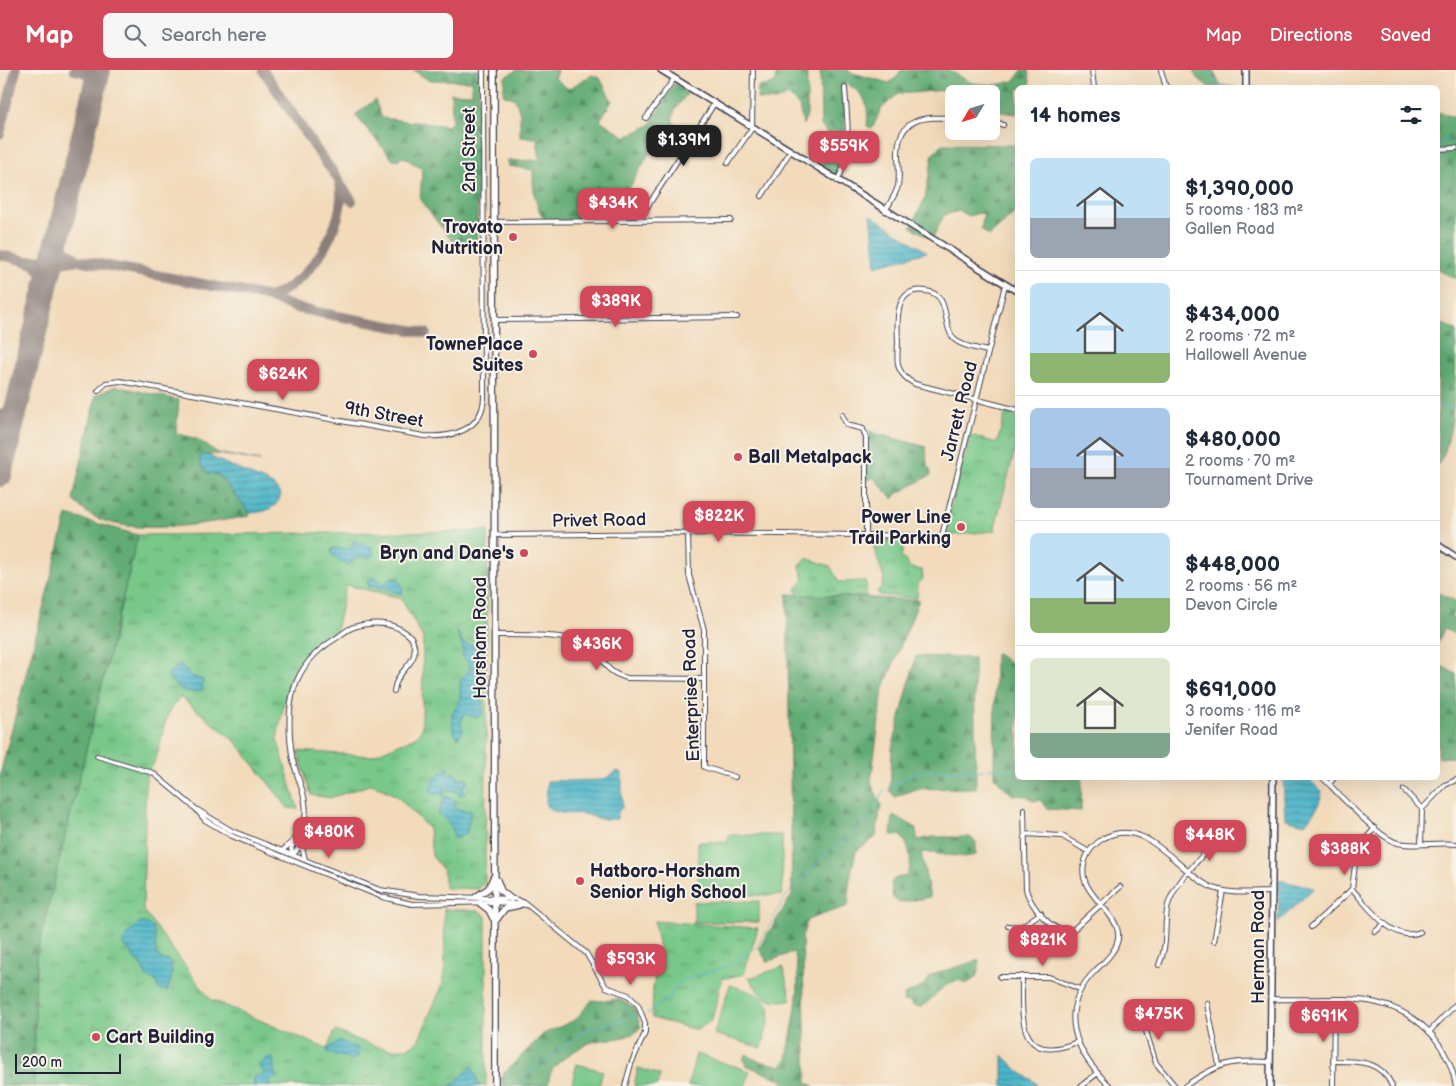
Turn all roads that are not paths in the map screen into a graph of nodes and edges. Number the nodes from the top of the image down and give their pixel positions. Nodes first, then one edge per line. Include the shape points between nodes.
1 (483, 70) edge
2 (494, 70) edge
3 (661, 70) edge
4 (753, 70) edge
5 (1092, 70) edge
6 (1161, 70) edge
7 (1246, 70) edge
8 (674, 79) junction
9 (1094, 85) edge
10 (1165, 85) edge
11 (1246, 85) edge
12 (845, 88) dead end
13 (714, 104) junction
14 (646, 118) dead end
15 (945, 118) edge
16 (1000, 124) edge
17 (1003, 125) dead end
18 (752, 128) junction
19 (1456, 148) edge
20 (1440, 149) edge
21 (790, 152) junction
22 (728, 163) dead end
23 (837, 181) junction
24 (762, 196) dead end
25 (885, 210) junction
26 (731, 220) dead end
27 (638, 221) junction
28 (494, 222) junction
29 (1005, 285) junction
30 (1015, 290) edge
31 (737, 317) dead end
32 (495, 320) junction
33 (988, 351) junction
34 (98, 391) dead end
35 (975, 399) junction
36 (1015, 409) edge
37 (483, 411) joint
38 (842, 415) dead end
39 (688, 533) junction
40 (495, 535) junction
41 (866, 535) junction
42 (942, 536) junction
43 (940, 544) dead end
44 (1440, 546) edge
45 (1456, 556) edge
46 (496, 635) junction
47 (704, 679) junction
48 (394, 691) dead end
49 (97, 756) dead end
50 (735, 777) dead end
51 (1273, 780) edge
52 (1325, 780) edge
53 (1332, 780) edge
54 (1456, 780) edge
55 (1329, 784) junction
56 (1404, 790) dead end
57 (196, 809) junction
58 (1024, 809) dead end
59 (1422, 809) junction
60 (303, 824) junction
61 (1375, 828) junction
62 (1025, 834) junction
63 (296, 838) junction
64 (1216, 840) dead end
65 (301, 841) junction
66 (1421, 844) junction
67 (1456, 844) edge
68 (283, 850) junction
69 (1089, 852) junction
70 (293, 854) junction
71 (305, 859) junction
72 (1189, 872) junction
73 (495, 873) junction
74 (1120, 887) dead end
75 (1352, 890) junction
76 (1224, 891) junction
77 (1272, 892) junction
78 (476, 897) junction
79 (511, 899) junction
80 (495, 900) junction
81 (480, 903) junction
82 (519, 904) junction
83 (1100, 904) junction
84 (527, 905) junction
85 (1041, 913) junction
86 (495, 922) junction
87 (1385, 923) junction
88 (1008, 926) dead end
89 (1311, 927) dead end
90 (1375, 932) dead end
91 (1420, 932) dead end
92 (1214, 941) dead end
93 (1159, 965) dead end
94 (1022, 976) junction
95 (1000, 977) dead end
96 (1080, 989) junction
97 (1272, 999) junction
98 (1334, 999) junction
99 (1207, 1003) dead end
100 (1456, 1004) edge
101 (1128, 1011) dead end
102 (1429, 1032) junction
103 (1077, 1042) junction
104 (1334, 1061) junction
105 (1270, 1062) junction
106 (1218, 1065) junction
107 (1098, 1073) junction
108 (495, 1086) edge
109 (625, 1086) edge
110 (1081, 1086) edge
111 (1110, 1086) edge
112 (1175, 1086) edge
113 (1185, 1086) edge
114 (1270, 1086) edge
115 (1333, 1086) edge
116 (1392, 1086) edge
117 (1456, 1086) edge

1 - 37 street, 2nd Street
2 - 28 main road, Horsham Road
3 - 8 main road
4 - 18 street
5 - 9 street
6 - 10 street
7 - 11 main road
8 - 13 main road
8 - 14 street
12 - 23 street via 847,154
13 - 18 main road
13 - 27 street
15 - 25 street via 923,118 905,129 898,142 898,184
16 - 17 street
18 - 21 main road
18 - 22 street
19 - 20 street
21 - 23 main road
21 - 24 street
23 - 25 main road
25 - 29 main road
26 - 27 street
27 - 28 street
28 - 32 main road, Horsham Road
29 - 30 main road
29 - 33 street, Jarrett Road
31 - 32 street
32 - 40 main road, Horsham Road
33 - 35 street, Jarrett Road
33 - 35 street via 955,340 948,329 944,304 934,293 914,292 906,296 900,305 897,315 898,365 905,377 915,384
34 - 37 street, 9th Street via 106,383 120,381 431,436 464,429
35 - 36 street
35 - 42 street, Jarrett Road
38 - 41 street via 847,425 863,428 866,438
39 - 40 street, Privet Road
39 - 41 street, Privet Road
39 - 47 street, Enterprise Road via 689,575 704,630
40 - 46 main road, Horsham Road
41 - 42 street, Privet Road
42 - 43 street, Jarrett Road
44 - 45 main road
46 - 47 street via 580,641 593,649 607,668 618,676
46 - 73 main road, Horsham Road
47 - 50 street, Enterprise Road via 704,768
48 - 60 street via 398,675 412,661 415,653 412,637 395,626 380,623 352,628 310,657 293,689 290,715 292,755 304,800
49 - 57 street via 154,773
51 - 77 main road, Herman Road
52 - 55 street
53 - 55 street
54 - 59 street via 1445,784
55 - 61 street
56 - 59 street
57 - 68 street via 226,828
57 - 81 street via 211,824 232,836 382,898 412,904
58 - 62 street
59 - 66 street
60 - 63 street
60 - 65 street via 305,829
61 - 66 street via 1398,843
61 - 75 street via 1357,849
62 - 69 street via 1062,836
62 - 85 street via 1026,889
63 - 68 street
63 - 70 street via 291,850
64 - 72 street
65 - 70 street
65 - 71 street
66 - 67 street
68 - 70 street
69 - 72 street via 1109,836 1122,833 1137,835 1150,840
69 - 83 street via 1084,866 1084,881
70 - 71 street
71 - 78 street via 380,890 414,895
72 - 76 street via 1200,881
72 - 93 street via 1168,905 1166,949
73 - 78 main road via 489,888
73 - 79 main road via 501,891
73 - 80 main road, Horsham Road
74 - 83 street
75 - 87 street
75 - 89 street
76 - 77 street
76 - 92 street
77 - 97 main road, Herman Road
78 - 80 street
79 - 80 street
79 - 84 street
80 - 81 street
80 - 82 street
80 - 86 main road, Horsham Road
81 - 86 main road
82 - 84 street
82 - 86 main road via 505,908
83 - 85 street via 1070,930 1054,927
83 - 96 street via 1114,920 1117,942 1111,954
84 - 109 street via 586,953 606,987 628,995 638,1005 645,1033
85 - 88 street via 1021,927
86 - 108 main road, Horsham Road
87 - 90 street
87 - 91 street via 1402,934
94 - 95 street
94 - 96 street via 1052,977
94 - 103 street via 1022,1023 1030,1039 1046,1048 1061,1048
96 - 103 street via 1073,1016
97 - 98 street
97 - 105 main road, Herman Road
98 - 102 street via 1384,1004 1412,1017
98 - 104 street
99 - 106 street
100 - 102 street
101 - 112 street via 1144,1025 1156,1063
102 - 117 street via 1446,1055
103 - 107 street
104 - 115 street
104 - 116 street via 1367,1063 1381,1071
105 - 106 street
105 - 114 main road, Herman Road
106 - 113 street
107 - 110 street
107 - 111 street

